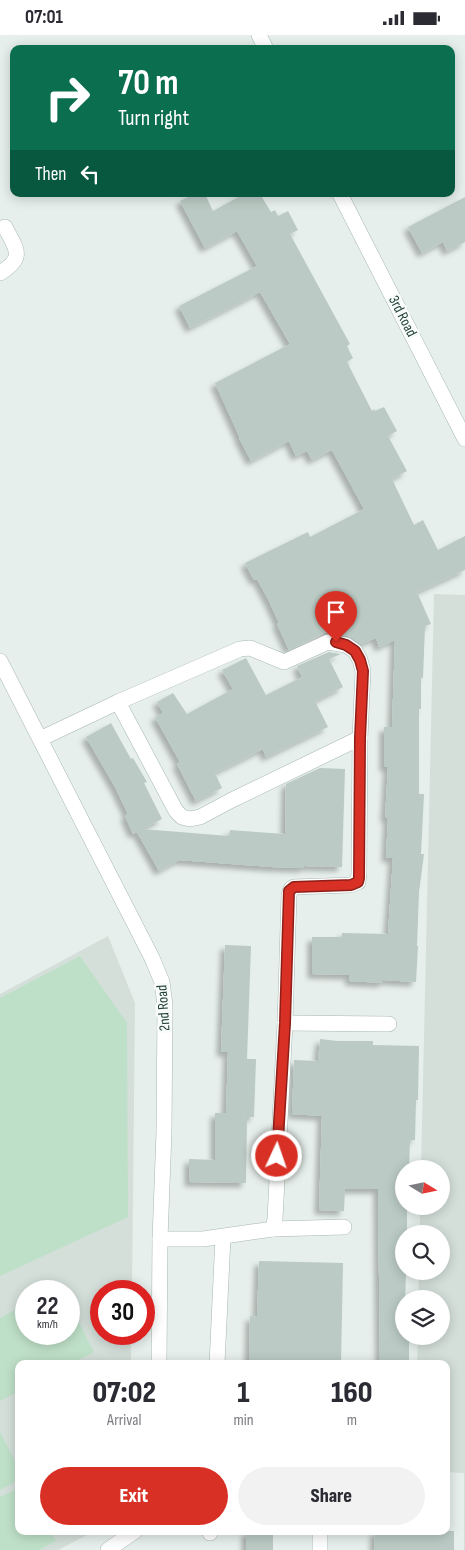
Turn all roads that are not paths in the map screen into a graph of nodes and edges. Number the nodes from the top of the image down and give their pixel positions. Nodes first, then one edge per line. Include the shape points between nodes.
1 (342, 197) edge
2 (6, 227) dead end
3 (0, 273) edge
4 (465, 439) edge
5 (0, 661) edge
6 (118, 702) junction
7 (360, 738) junction
8 (40, 739) junction
9 (285, 1023) junction
10 (389, 1023) dead end
11 (344, 1227) dead end
12 (273, 1229) junction
13 (223, 1237) junction
14 (160, 1239) junction
15 (159, 1360) edge
16 (217, 1360) edge
17 (129, 1535) edge
18 (320, 1535) edge
19 (108, 1550) edge
20 (320, 1550) edge

1 - 4 street, 3rd Road
2 - 3 street via 16,258
5 - 8 street, 2nd Road
6 - 7 street via 176,811 190,819
6 - 7 street via 240,649 250,648 284,662 320,644 336,642 355,651 363,671
6 - 8 street
7 - 9 street via 358,882 294,887 289,891
8 - 14 street, 2nd Road via 162,982 165,1005
9 - 10 street
9 - 12 street
11 - 12 street
12 - 13 street
13 - 14 street
13 - 16 street
14 - 15 street, 2nd Road
17 - 19 street
18 - 20 street

